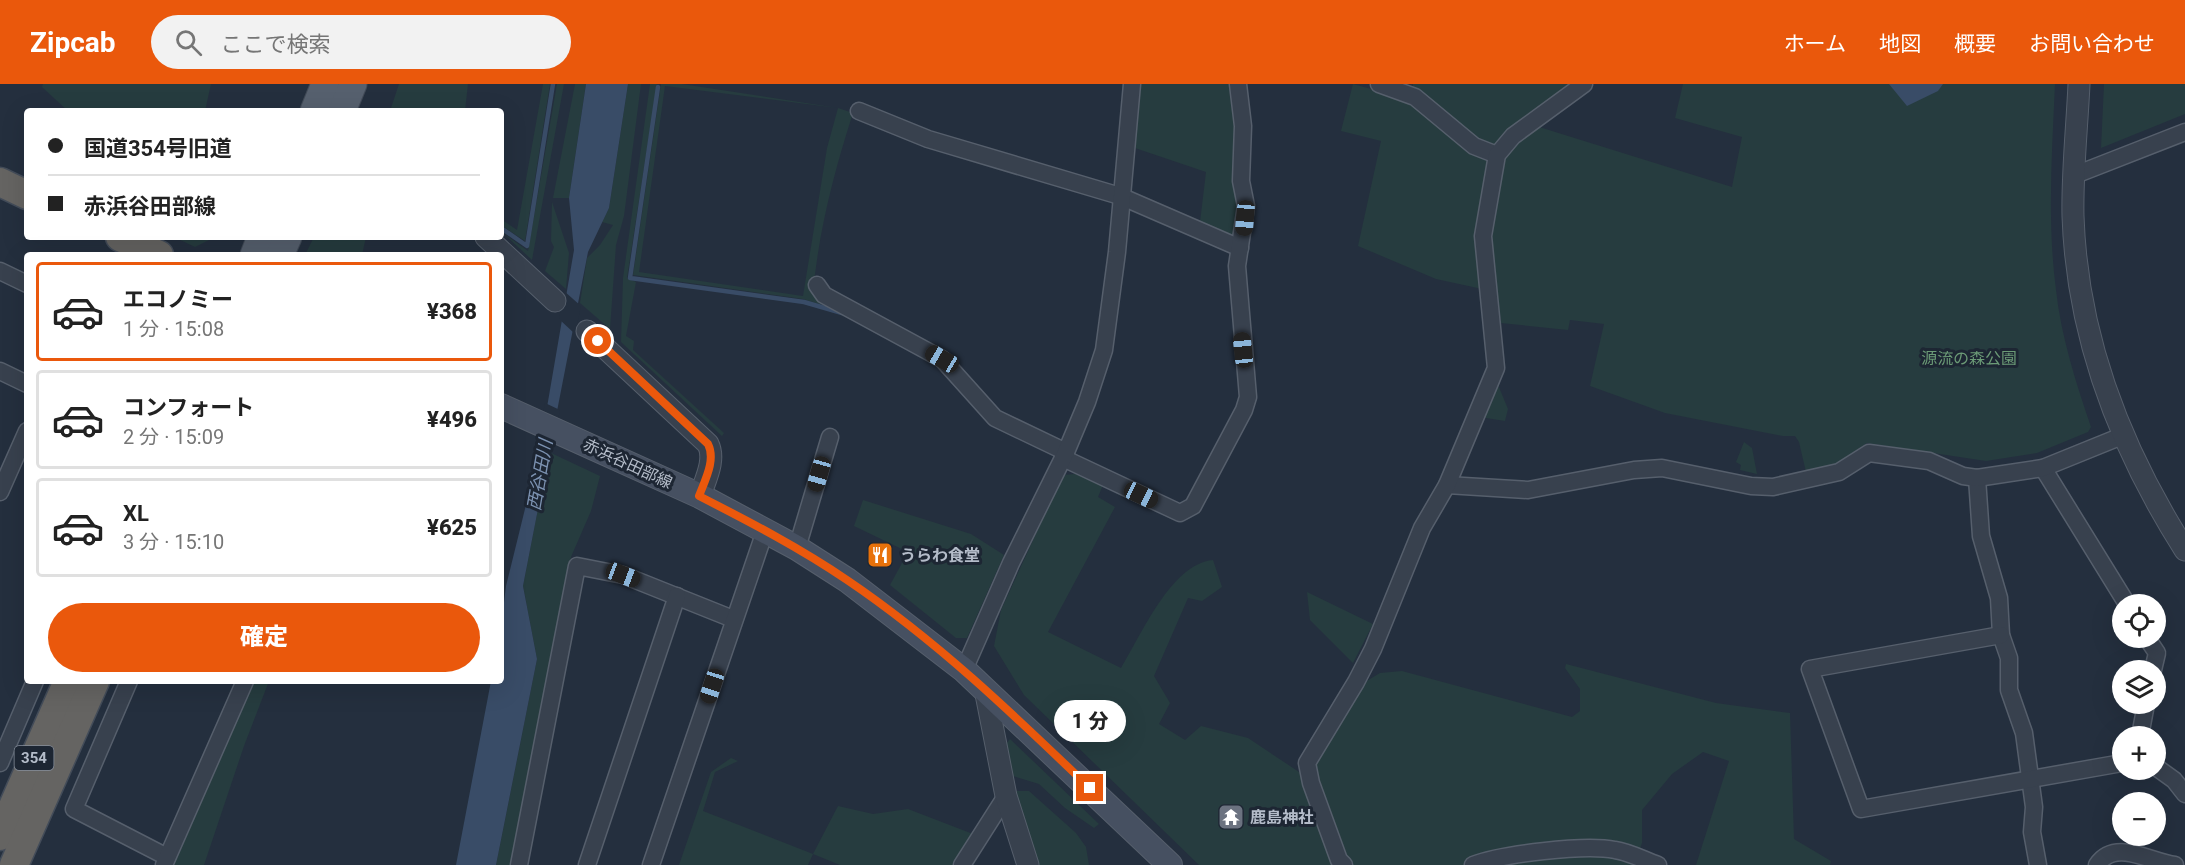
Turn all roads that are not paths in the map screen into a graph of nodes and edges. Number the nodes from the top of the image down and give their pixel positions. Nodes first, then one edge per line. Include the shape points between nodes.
1 (1132, 84) edge
2 (1238, 84) edge
3 (1379, 84) edge
4 (1584, 84) edge
5 (2079, 84) edge
6 (324, 85) edge
7 (348, 103) edge
8 (315, 108) edge
9 (859, 111) dead end
10 (2185, 132) edge
11 (1497, 155) junction
12 (2075, 175) junction
13 (0, 182) edge
14 (24, 194) edge
15 (1120, 196) junction
16 (126, 240) edge
17 (489, 240) edge
18 (1240, 248) junction
19 (152, 252) edge
20 (502, 252) edge
21 (504, 254) edge
22 (0, 271) edge
23 (24, 283) edge
24 (817, 285) dead end
25 (555, 301) dead end
26 (587, 331) dead end
27 (0, 371) edge
28 (24, 383) edge
29 (510, 410) edge
30 (24, 436) edge
31 (2122, 436) junction
32 (830, 437) dead end
33 (1065, 455) junction
34 (5, 468) edge
35 (2043, 468) junction
36 (1977, 478) junction
37 (1448, 485) junction
38 (0, 492) edge
39 (699, 496) junction
40 (765, 531) junction
41 (797, 548) junction
42 (2185, 550) edge
43 (2121, 594) edge
44 (677, 596) junction
45 (733, 619) junction
46 (2001, 635) junction
47 (964, 670) junction
48 (34, 684) edge
49 (67, 684) edge
50 (94, 684) edge
51 (128, 684) edge
52 (244, 684) edge
53 (985, 689) junction
54 (0, 764) edge
55 (2112, 764) edge
56 (2166, 774) edge
57 (2031, 779) junction
58 (2185, 794) edge
59 (1006, 796) junction
60 (0, 836) edge
61 (166, 861) edge
62 (2141, 861) edge
63 (14, 865) edge
64 (519, 865) edge
65 (586, 865) edge
66 (651, 865) edge
67 (962, 865) edge
68 (1028, 865) edge
69 (1170, 865) edge
70 (1344, 865) edge
71 (1473, 865) edge
72 (1658, 865) edge
73 (2038, 865) edge
74 (2097, 865) edge
75 (2175, 865) edge

1 - 15 street
2 - 18 street via 1243,126 1241,181 1246,206
3 - 11 street via 1415,97 1461,137
4 - 11 street via 1513,136
5 - 12 street
6 - 7 street
6 - 8 main road
9 - 15 street via 928,139
10 - 12 street
11 - 37 street via 1483,236 1496,368
12 - 31 street via 2075,250 2086,322 2100,378
13 - 14 highway
15 - 18 street
15 - 33 street via 1104,350
16 - 19 highway
17 - 20 street
18 - 33 street via 1238,290 1248,397 1193,506 1180,513
21 - 25 street
22 - 23 street
24 - 33 street via 824,296 942,359 995,418
26 - 39 street via 708,444 711,460
27 - 28 street
29 - 39 main road, 赤浜谷田部線
30 - 34 street
31 - 35 street
31 - 42 street
32 - 41 street
33 - 47 street
34 - 38 street
35 - 36 street
35 - 43 street
36 - 37 street via 1929,461 1869,453 1839,472 1773,487 1662,468 1528,490
36 - 46 street via 1981,536 1999,598
37 - 70 street via 1422,528 1365,666 1306,763
39 - 40 main road, 赤浜谷田部線
40 - 41 main road, 赤浜谷田部線
40 - 45 street
41 - 47 main road, 赤浜谷田部線 via 880,603
44 - 45 street
44 - 64 street via 623,575 578,566
44 - 65 street
45 - 66 street
46 - 57 street via 2009,658 2009,690 2024,733
46 - 57 street via 1810,669 1861,809
47 - 53 main road, 赤浜谷田部線
48 - 54 street
49 - 60 highway, 354
50 - 63 highway, 354
51 - 61 street via 74,809
52 - 61 street
53 - 59 street
53 - 69 main road, 赤浜谷田部線
55 - 57 street
56 - 58 street
57 - 73 street via 2032,832
59 - 67 street
59 - 68 street
62 - 74 street via 2114,852
62 - 75 street
71 - 72 street via 1494,857 1614,849

